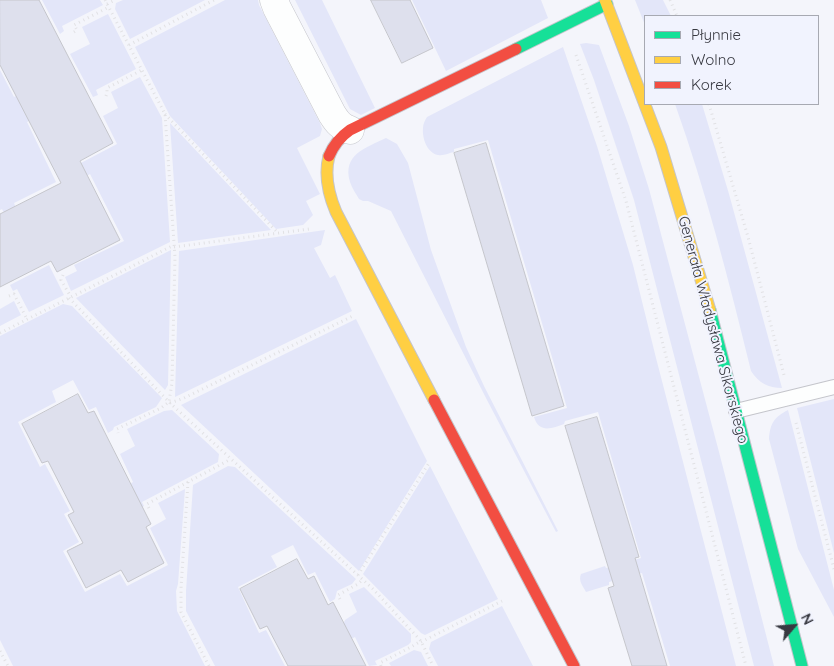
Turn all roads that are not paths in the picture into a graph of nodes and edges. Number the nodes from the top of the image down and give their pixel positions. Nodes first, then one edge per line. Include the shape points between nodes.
1 (274, 0) edge
2 (606, 2) edge
3 (644, 102) edge
4 (645, 105) edge
5 (350, 130) junction
6 (834, 387) edge
7 (736, 411) junction
8 (574, 666) edge
9 (802, 666) edge

1 - 5 street via 336,122
2 - 3 street, Generała Władysława Sikorskiego
2 - 5 street
4 - 7 street, Generała Władysława Sikorskiego via 707,300
5 - 8 street via 334,144 327,162 331,202
6 - 7 lane
7 - 9 street, Generała Władysława Sikorskiego

